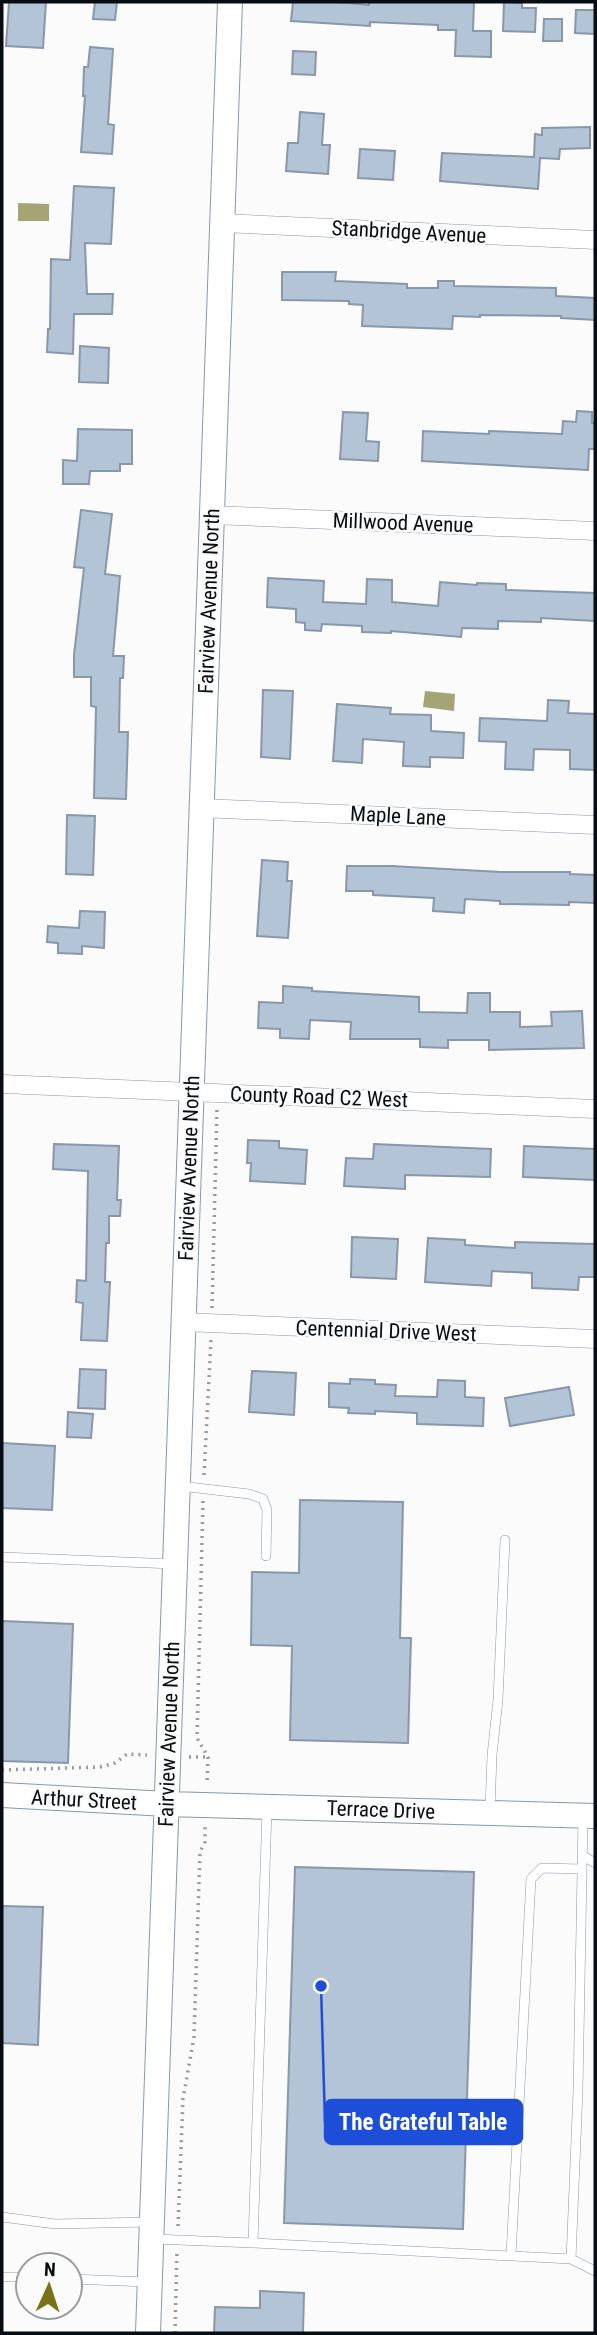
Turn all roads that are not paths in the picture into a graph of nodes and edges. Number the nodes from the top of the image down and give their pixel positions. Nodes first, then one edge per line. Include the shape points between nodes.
1 (230, 2) edge
2 (222, 223) junction
3 (595, 240) edge
4 (212, 515) junction
5 (595, 531) edge
6 (201, 808) junction
7 (595, 825) edge
8 (2, 1084) edge
9 (191, 1092) junction
10 (595, 1109) edge
11 (183, 1322) junction
12 (592, 1339) edge
13 (178, 1485) junction
14 (505, 1540) dead end
15 (266, 1556) dead end
16 (2, 1557) edge
17 (175, 1564) junction
18 (2, 1796) edge
19 (167, 1804) junction
20 (267, 1807) junction
21 (490, 1813) junction
22 (589, 1816) edge
23 (582, 1855) junction
24 (595, 1863) edge
25 (582, 1869) junction
26 (2, 2217) edge
27 (151, 2230) junction
28 (253, 2243) junction
29 (511, 2255) junction
30 (571, 2259) junction
31 (595, 2271) edge
32 (84, 2280) edge
33 (149, 2282) junction
34 (148, 2333) edge

1 - 2 street, Fairview Avenue North
2 - 3 street, Stanbridge Avenue
2 - 4 street, Fairview Avenue North
4 - 5 street, Millwood Avenue
4 - 6 street, Fairview Avenue North
6 - 7 street, Maple Lane
6 - 9 street, Fairview Avenue North
8 - 9 street, County Road C2 West
9 - 10 street, County Road C2 West
9 - 11 street, Fairview Avenue North
11 - 12 street, Centennial Drive West
11 - 13 street, Fairview Avenue North
13 - 15 lane via 262,1499 267,1510
13 - 17 street, Fairview Avenue North
14 - 21 lane
16 - 17 lane
17 - 19 street, Fairview Avenue North
18 - 19 street, Arthur Street
19 - 20 street, Terrace Drive
19 - 27 street, Fairview Avenue North
20 - 21 street, Terrace Drive
20 - 28 lane
21 - 22 street, Terrace Drive
22 - 23 lane
23 - 24 lane
23 - 25 lane
25 - 29 lane via 542,1868 531,1879
25 - 30 lane
26 - 27 lane
27 - 28 lane via 177,2240
27 - 33 street, Fairview Avenue North
28 - 29 lane
29 - 30 lane
30 - 31 lane
32 - 33 lane
33 - 34 street, Fairview Avenue North

